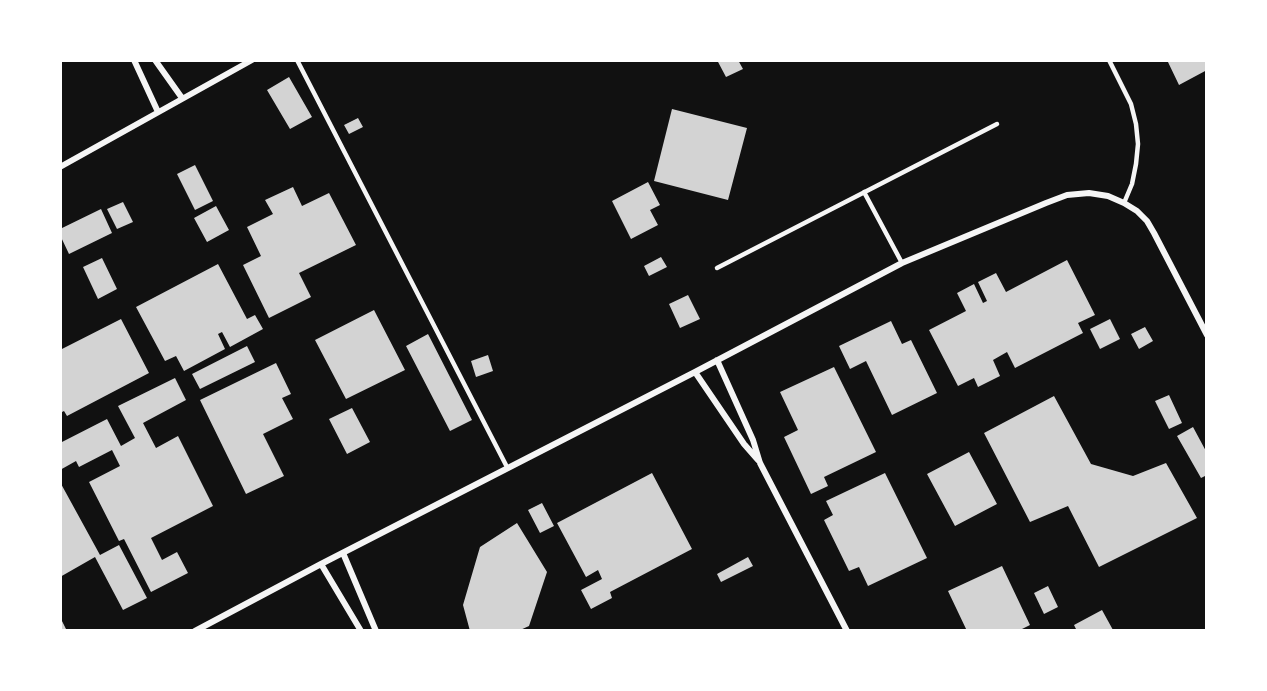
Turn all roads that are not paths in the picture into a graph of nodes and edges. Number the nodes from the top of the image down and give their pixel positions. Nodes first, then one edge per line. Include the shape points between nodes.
1 (134, 60) edge
2 (155, 60) edge
3 (252, 60) edge
4 (297, 60) edge
5 (1109, 60) edge
6 (183, 98) junction
7 (158, 112) junction
8 (997, 124) dead end
9 (60, 167) edge
10 (864, 192) junction
11 (1124, 203) junction
12 (902, 263) junction
13 (717, 268) dead end
14 (1207, 335) edge
15 (717, 360) junction
16 (695, 372) junction
17 (760, 463) junction
18 (507, 467) junction
19 (343, 553) junction
20 (321, 564) junction
21 (195, 631) edge
22 (361, 631) edge
23 (376, 631) edge
24 (847, 631) edge

1 - 7 street
2 - 6 street
3 - 6 street
4 - 18 lane
5 - 11 lane via 1131,104 1136,124 1136,164
6 - 7 street
7 - 9 street
8 - 10 lane
10 - 12 lane
10 - 13 lane
11 - 12 street via 1089,193 1067,195
11 - 14 street via 1147,221
12 - 15 street
15 - 16 street
15 - 17 street
16 - 17 street
16 - 18 street
17 - 24 street
18 - 19 street
19 - 20 street
19 - 23 street
20 - 21 street
20 - 22 street

